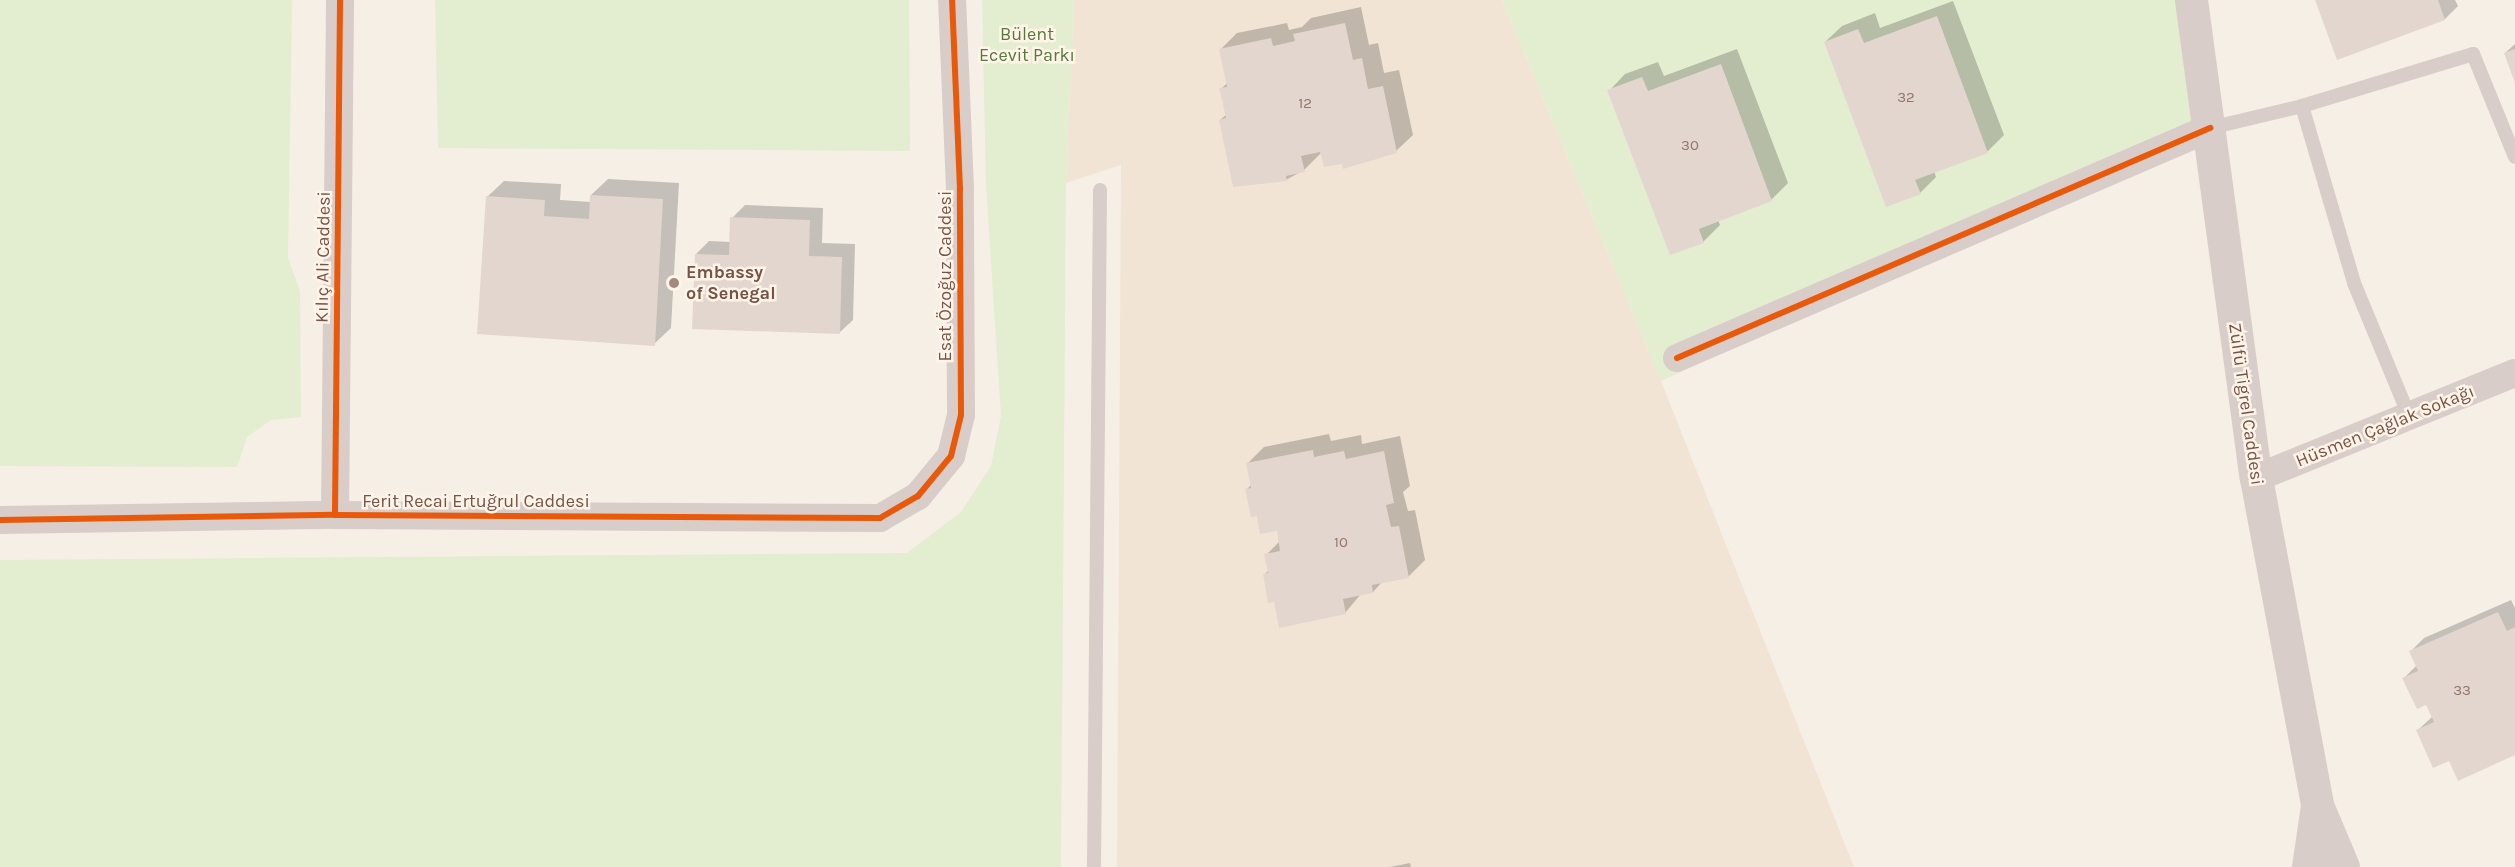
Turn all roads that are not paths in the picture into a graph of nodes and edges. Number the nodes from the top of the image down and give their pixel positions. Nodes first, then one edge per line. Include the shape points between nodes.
1 (340, 0) edge
2 (952, 0) edge
3 (2191, 0) edge
4 (2302, 106) junction
5 (2210, 128) junction
6 (2515, 157) edge
7 (1100, 190) dead end
8 (1677, 358) dead end
9 (2515, 373) edge
10 (2409, 416) junction
11 (2256, 478) junction
12 (335, 515) junction
13 (880, 519) joint
14 (0, 520) edge
15 (2317, 805) junction
16 (1094, 867) edge
17 (2308, 867) edge
18 (2343, 867) edge

1 - 12 street, Kılıç Ali Caddesi
2 - 13 street, Esat Özoğuz Caddesi via 960,189 961,415 951,456 918,496
3 - 5 main road, Zülfü Tigrel Caddesi
4 - 5 lane
4 - 6 lane via 2473,54
4 - 10 lane via 2354,284
5 - 8 street
5 - 11 main road, Zülfü Tigrel Caddesi
7 - 16 lane
9 - 10 street, Hüsmen Çağlak Sokağı
10 - 11 street, Hüsmen Çağlak Sokağı
11 - 15 main road, Zülfü Tigrel Caddesi
12 - 13 street, Ferit Recai Ertuğrul Caddesi
12 - 14 street, Ferit Recai Ertuğrul Caddesi
15 - 17 main road
15 - 18 main road

